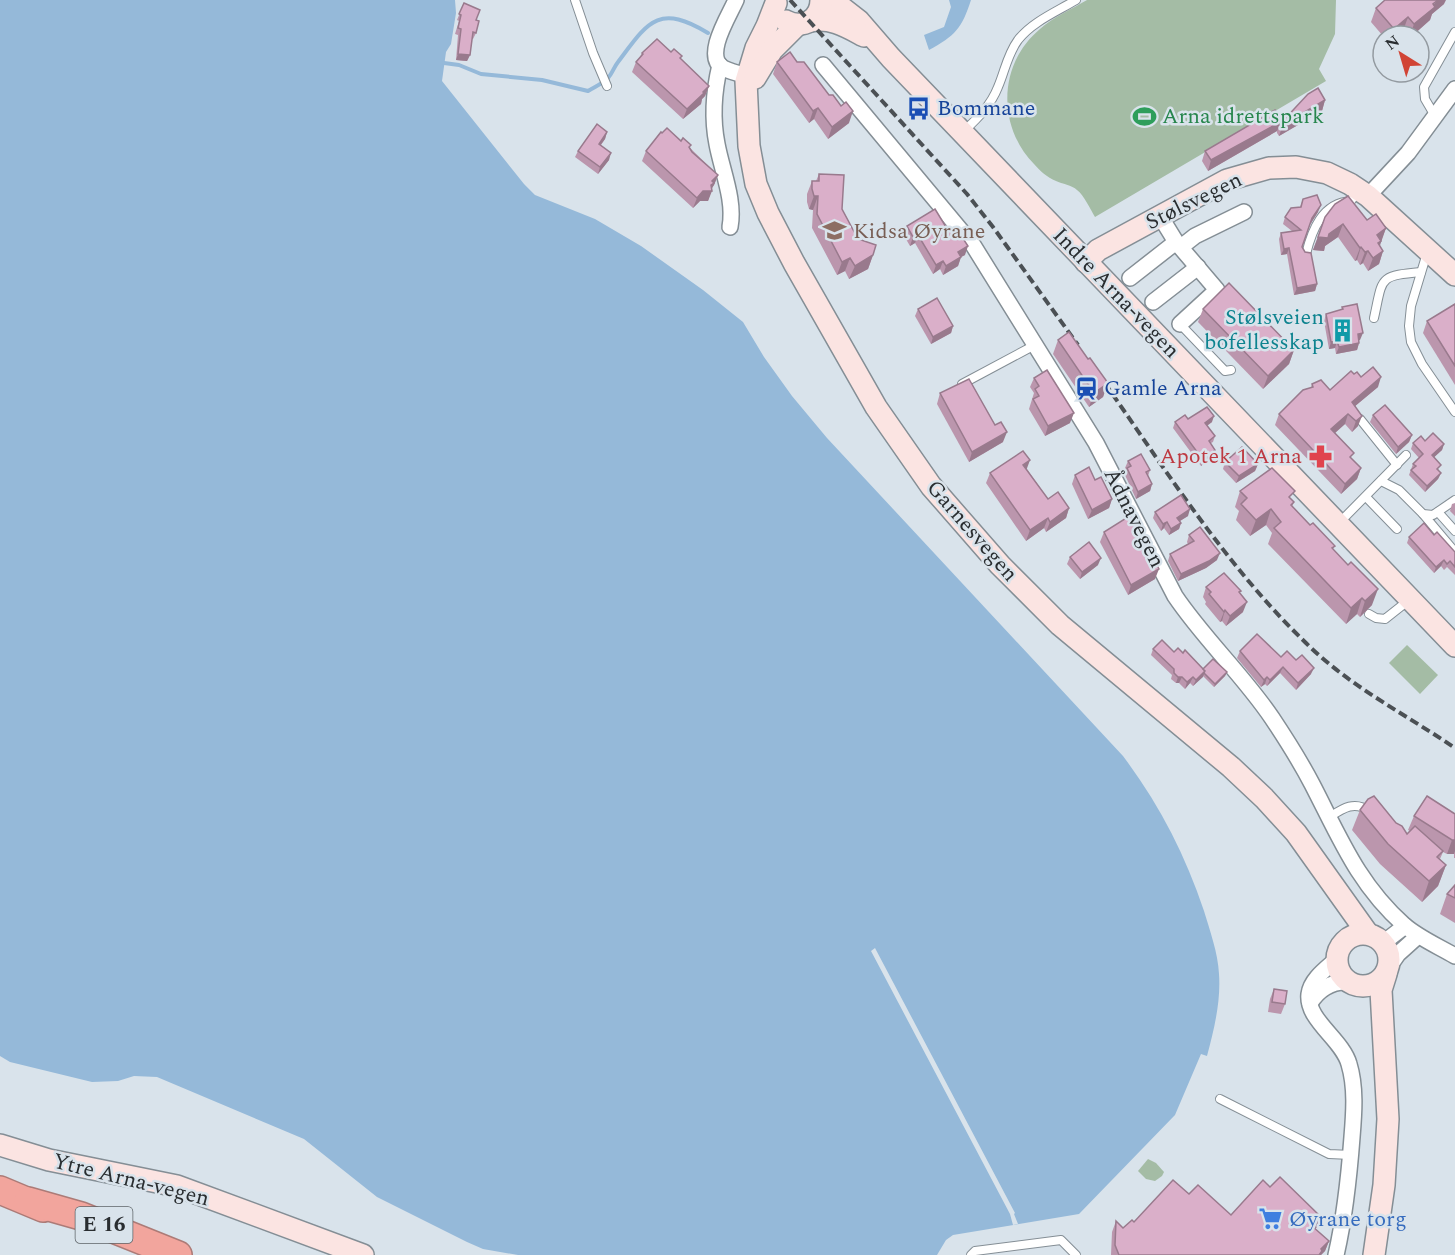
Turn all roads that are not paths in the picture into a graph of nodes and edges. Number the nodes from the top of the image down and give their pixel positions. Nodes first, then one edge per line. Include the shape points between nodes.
1 (575, 0) edge
2 (736, 0) edge
3 (821, 0) edge
4 (832, 0) edge
5 (1076, 0) edge
6 (776, 2) edge
7 (804, 23) junction
8 (1455, 32) edge
9 (878, 43) junction
10 (720, 65) junction
11 (823, 65) dead end
12 (751, 77) junction
13 (607, 86) dead end
14 (1455, 89) edge
15 (1436, 117) junction
16 (963, 133) junction
17 (1363, 193) junction
18 (1244, 212) dead end
19 (1160, 216) junction
20 (730, 227) dead end
21 (1179, 245) junction
22 (1427, 252) junction
23 (1306, 254) edge
24 (1086, 262) junction
25 (1198, 267) junction
26 (1421, 272) junction
27 (1455, 275) edge
28 (1130, 278) dead end
29 (1153, 302) dead end
30 (1374, 318) dead end
31 (1180, 324) joint
32 (1035, 345) junction
33 (1231, 370) dead end
34 (953, 390) edge
35 (1455, 412) edge
36 (1360, 419) edge
37 (1406, 455) dead end
38 (1397, 465) junction
39 (1382, 481) junction
40 (1366, 497) junction
41 (1455, 500) edge
42 (1438, 512) junction
43 (1423, 514) junction
44 (1338, 524) junction
45 (1397, 529) dead end
46 (1455, 531) edge
47 (1455, 552) edge
48 (1410, 599) junction
49 (1369, 614) edge
50 (1455, 646) edge
51 (1374, 817) edge
52 (1328, 818) junction
53 (1326, 876) junction
54 (1405, 926) junction
55 (1418, 936) junction
56 (1375, 938) junction
57 (1340, 951) junction
58 (1455, 956) edge
59 (1388, 970) junction
60 (1352, 984) junction
61 (1310, 1003) junction
62 (1384, 1064) junction
63 (1220, 1099) dead end
64 (0, 1144) edge
65 (1351, 1155) junction
66 (0, 1190) edge
67 (28, 1201) junction
68 (143, 1255) edge
69 (178, 1255) edge
70 (363, 1255) edge
71 (971, 1255) edge
72 (1076, 1255) edge
73 (1336, 1255) edge
74 (1374, 1255) edge

1 - 13 lane
2 - 10 street via 717,40 714,54
3 - 7 main road, Garnesvegen via 819,13
4 - 9 main road, Indre Arna-vegen via 859,21
5 - 16 lane via 1030,27 1017,41 991,101
6 - 7 main road via 783,18
6 - 12 main road, Garnesvegen via 756,48
7 - 9 main road, Indre Arna-vegen via 820,19 842,24
7 - 12 main road, Garnesvegen via 772,50
8 - 15 lane via 1425,87 1425,99
9 - 16 main road, Indre Arna-vegen
10 - 12 street
10 - 20 street via 715,129 730,202
11 - 32 street, Ådnavegen via 973,245
12 - 53 main road, Garnesvegen via 749,146 756,184 768,213 876,407 931,486 1000,565 1060,625 1264,798 1296,833
14 - 15 street
15 - 17 street via 1408,153
16 - 24 main road, Indre Arna-vegen
17 - 19 main road, Stølsvegen via 1328,173 1296,167 1269,168 1227,180
17 - 22 main road, Stølsvegen
17 - 23 lane via 1324,213 1313,229
18 - 21 street
19 - 21 street
19 - 24 main road, Stølsvegen via 1098,250
21 - 25 street
21 - 28 street
22 - 26 lane
22 - 27 main road, Stølsvegen
24 - 44 main road, Indre Arna-vegen
25 - 29 street
25 - 31 street via 1217,290
26 - 30 lane via 1387,278 1381,286
26 - 35 lane via 1411,306 1411,342
31 - 33 lane via 1225,371
32 - 34 lane
32 - 52 street, Ådnavegen via 1096,443 1175,596 1270,715
36 - 38 lane
37 - 38 lane
38 - 39 lane
39 - 40 lane
39 - 43 lane via 1399,490
40 - 44 lane
40 - 45 lane
41 - 42 lane
42 - 43 lane
42 - 46 lane
43 - 47 lane
44 - 48 main road, Indre Arna-vegen
48 - 49 lane via 1385,619
48 - 50 main road, Indre Arna-vegen
51 - 52 lane via 1357,805
52 - 54 street, Ådnavegen via 1362,879
53 - 56 main road, Garnesvegen
53 - 57 main road, Garnesvegen via 1338,914
54 - 55 street, Ådnavegen
54 - 56 street
55 - 58 street, Ådnavegen
55 - 59 street via 1398,954
56 - 57 main road via 1359,934
56 - 59 main road via 1387,950
57 - 60 main road via 1338,968
57 - 61 street via 1311,988
59 - 60 main road via 1373,985
59 - 62 main road via 1381,990
60 - 61 street via 1339,981 1324,987
60 - 62 main road via 1368,1008
61 - 65 street via 1319,1022 1340,1045 1353,1077
62 - 74 main road via 1388,1119
63 - 65 lane via 1329,1154
64 - 70 main road, Ytre Arna-vegen via 49,1160 177,1186
65 - 73 street
66 - 67 highway, E 16
67 - 68 highway, E 16
67 - 69 highway, E 16 via 81,1216
71 - 72 lane via 975,1251 1061,1240

